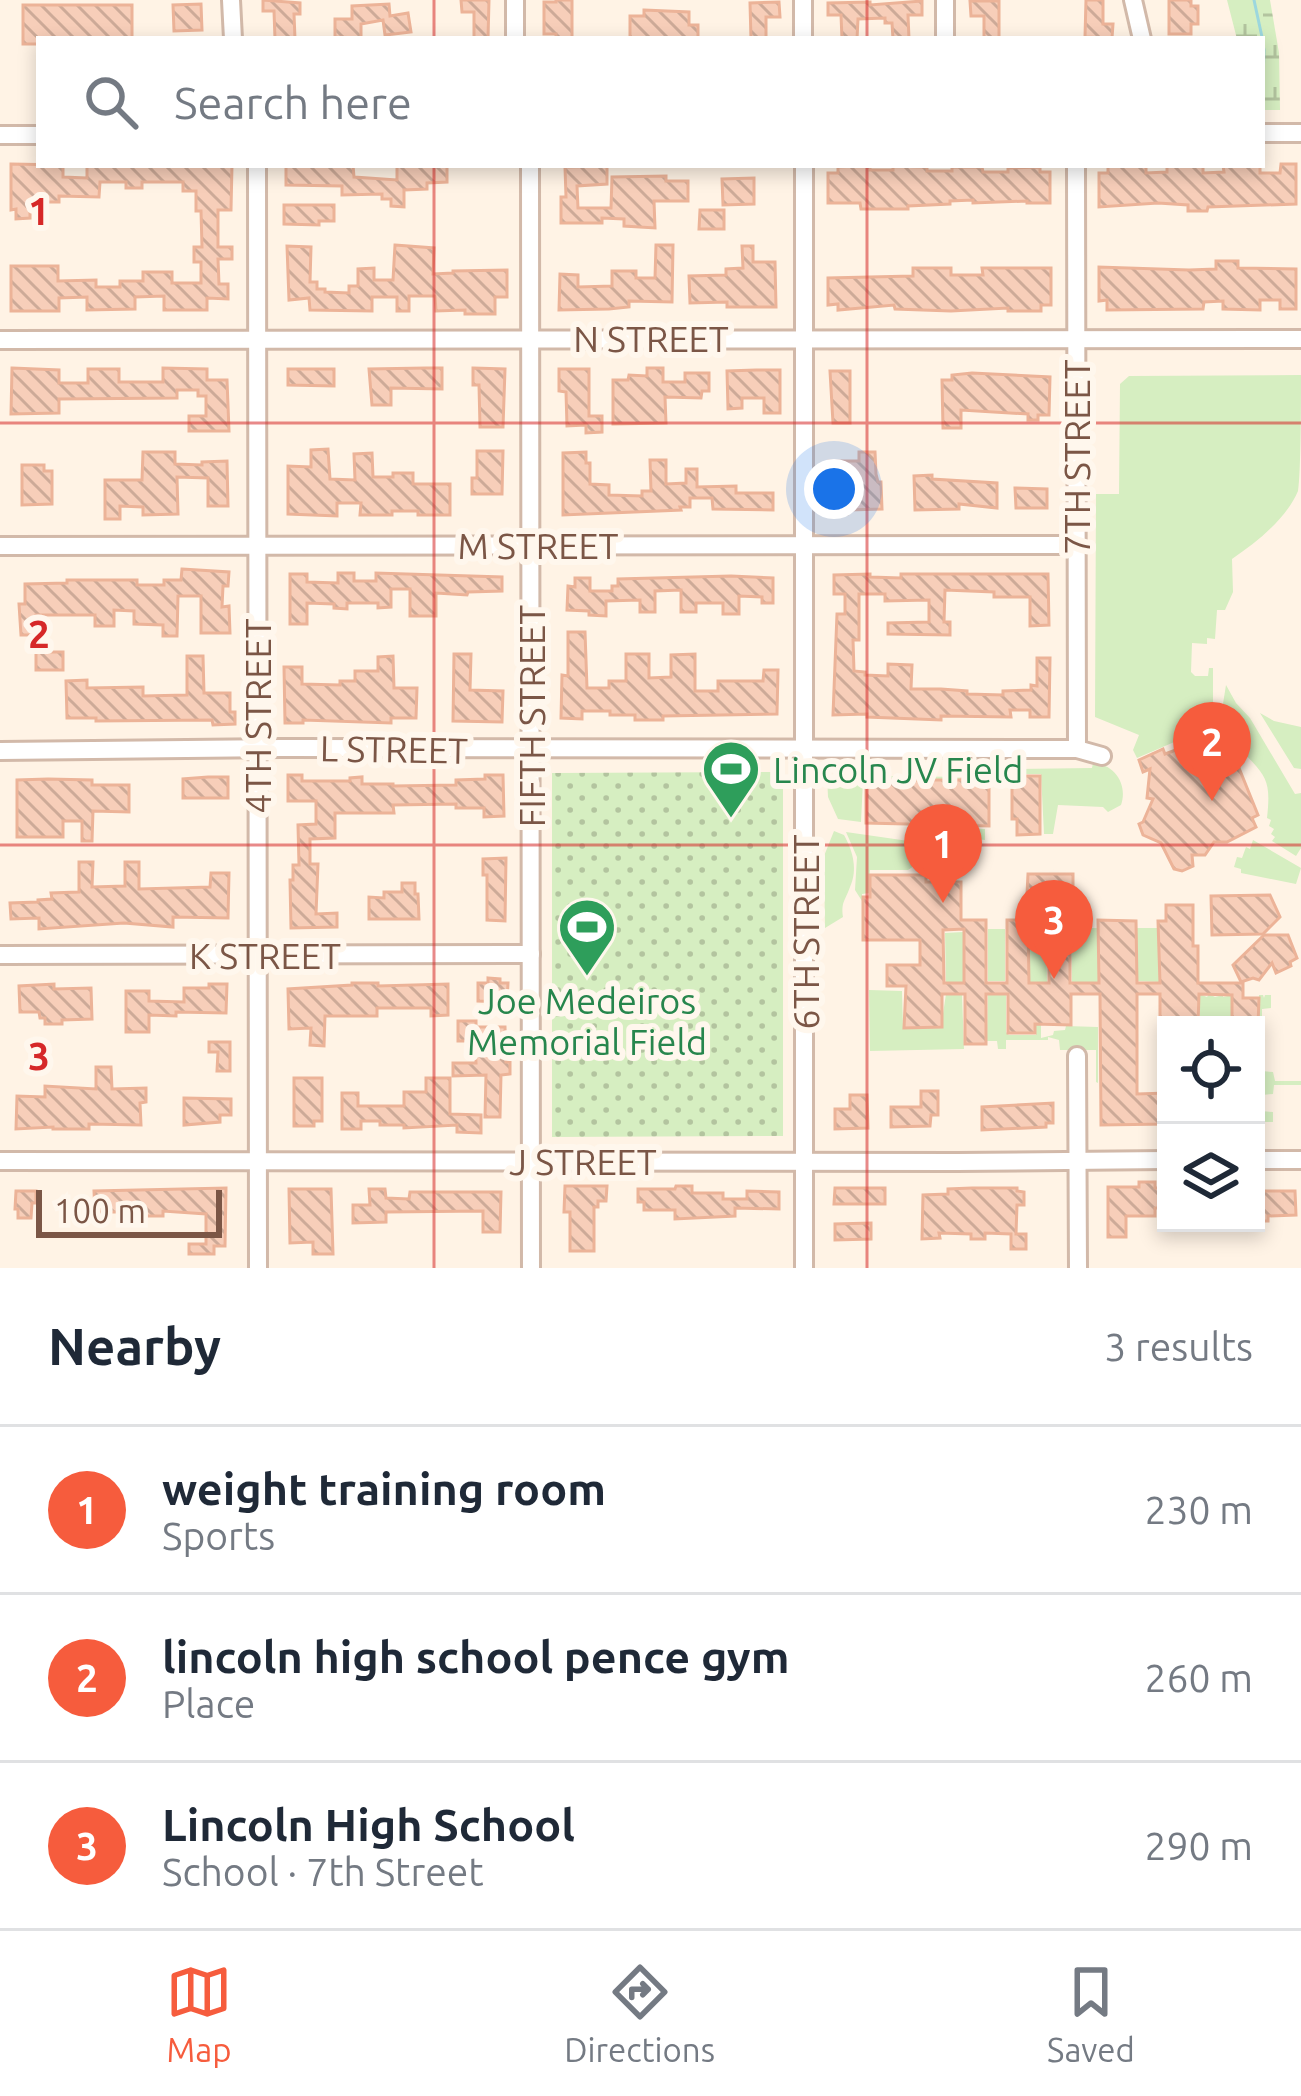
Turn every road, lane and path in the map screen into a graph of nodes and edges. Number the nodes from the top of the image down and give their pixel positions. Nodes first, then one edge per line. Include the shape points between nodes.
1 (231, 0) edge
2 (515, 0) edge
3 (803, 0) edge
4 (945, 0) edge
5 (1132, 0) edge
6 (233, 36) edge
7 (515, 36) edge
8 (803, 36) edge
9 (945, 36) edge
10 (1141, 36) edge
11 (1265, 133) edge
12 (1301, 133) edge
13 (0, 135) edge
14 (36, 135) edge
15 (256, 168) edge
16 (530, 168) edge
17 (804, 168) edge
18 (1076, 168) edge
19 (531, 339) junction
20 (804, 339) junction
21 (1076, 339) junction
22 (1301, 339) edge
23 (0, 340) edge
24 (257, 340) junction
25 (257, 545) junction
26 (530, 545) junction
27 (803, 545) junction
28 (1077, 545) junction
29 (0, 546) edge
30 (1077, 749) junction
31 (531, 750) junction
32 (805, 750) junction
33 (0, 751) edge
34 (257, 751) junction
35 (1102, 756) dead end
36 (531, 954) junction
37 (0, 955) edge
38 (257, 955) junction
39 (1077, 1057) dead end
40 (805, 1160) junction
41 (1157, 1160) edge
42 (1265, 1160) edge
43 (1301, 1160) edge
44 (0, 1161) edge
45 (258, 1161) junction
46 (531, 1161) junction
47 (1077, 1161) junction
48 (258, 1268) edge
49 (531, 1268) edge
50 (804, 1268) edge
51 (1078, 1268) edge

1 - 6 street
2 - 7 street
3 - 8 street
4 - 9 street
5 - 10 street
11 - 12 street
13 - 14 street
15 - 24 street, 4TH STREET
16 - 19 street, FIFTH STREET
17 - 20 street, 6TH STREET
18 - 21 street, 7TH STREET
19 - 20 street, N STREET
19 - 24 street, N STREET
19 - 26 street, FIFTH STREET
20 - 21 street, N STREET
20 - 27 street, 6TH STREET
21 - 22 street, N STREET
21 - 28 street, 7TH STREET
23 - 24 street, N STREET
24 - 25 street, 4TH STREET
25 - 26 street, M STREET
25 - 29 street, M STREET
25 - 34 street, 4TH STREET
26 - 27 street, M STREET
26 - 31 street, FIFTH STREET
27 - 28 street, M STREET
27 - 32 street, 6TH STREET
28 - 30 street, 7TH STREET
30 - 32 street, L STREET
30 - 35 street, L STREET
31 - 32 street, L STREET
31 - 34 street, L STREET
31 - 36 street, FIFTH STREET
32 - 40 street, 6TH STREET
33 - 34 street, L STREET
34 - 38 street, 4TH STREET
36 - 38 street, K STREET
36 - 46 street, FIFTH STREET
37 - 38 street, K STREET
38 - 45 street, 4TH STREET
39 - 47 street
40 - 46 street, J STREET
40 - 47 street, J STREET
40 - 50 street, 6TH STREET
41 - 47 street, J STREET
42 - 43 street
44 - 45 street, J STREET
45 - 46 street, J STREET
45 - 48 street, 4TH STREET
46 - 49 street, FIFTH STREET
47 - 51 street

